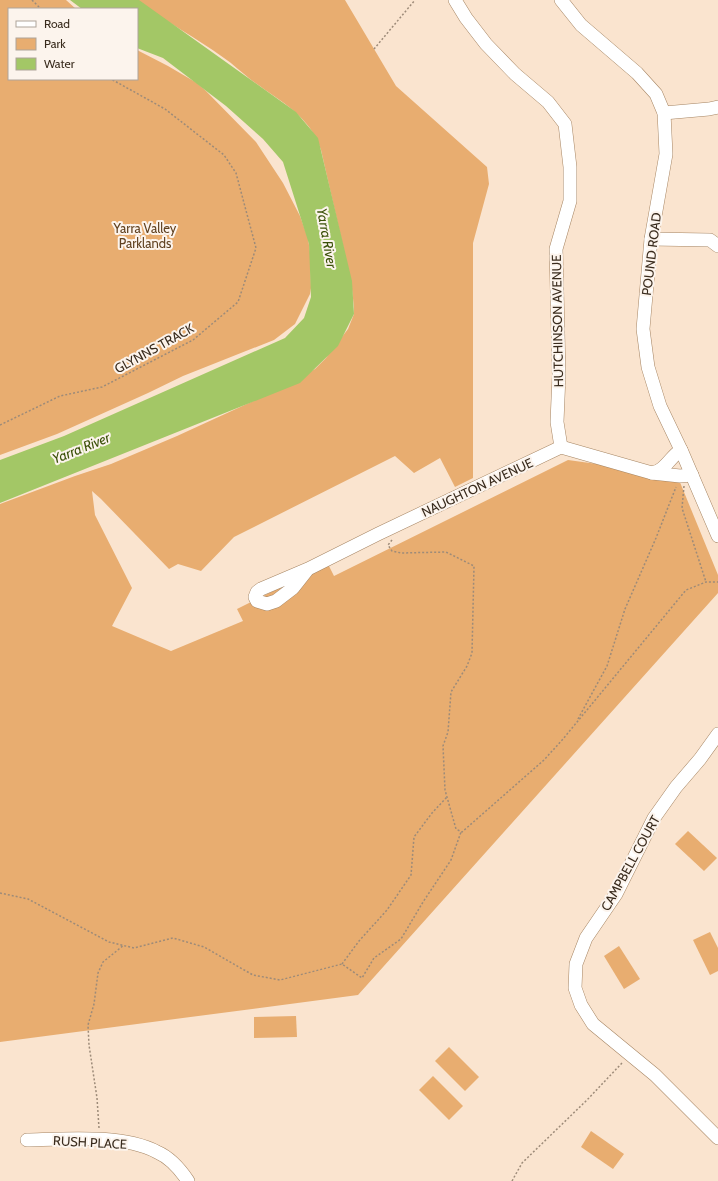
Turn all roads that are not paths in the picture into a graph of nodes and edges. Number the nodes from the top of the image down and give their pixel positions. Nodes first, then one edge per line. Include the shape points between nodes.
1 (455, 0) edge
2 (561, 0) edge
3 (718, 107) edge
4 (664, 113) junction
5 (651, 239) junction
6 (718, 246) edge
7 (561, 446) junction
8 (681, 450) junction
9 (652, 473) junction
10 (686, 475) junction
11 (718, 536) edge
12 (308, 569) dead end
13 (718, 734) edge
14 (718, 1138) edge
15 (27, 1140) dead end
16 (188, 1181) edge

1 - 7 street, HUTCHINSON AVENUE via 486,44 548,102 565,124 570,167 570,201 556,249 559,375 557,422
2 - 4 street, POUND ROAD via 581,25 637,73 656,94
3 - 4 street
4 - 5 street, POUND ROAD via 666,154
5 - 6 street via 710,240
5 - 8 street, POUND ROAD via 643,328 648,367 660,406
7 - 9 street
7 - 12 street, NAUGHTON AVENUE
8 - 9 street via 661,470
8 - 10 street, POUND ROAD
9 - 10 street
10 - 11 street, POUND ROAD
13 - 14 street, CAMPBELL COURT via 654,818 616,894 586,938 576,964 575,988 581,1005 593,1024 655,1076
15 - 16 street, RUSH PLACE via 99,1140 140,1145 170,1160

